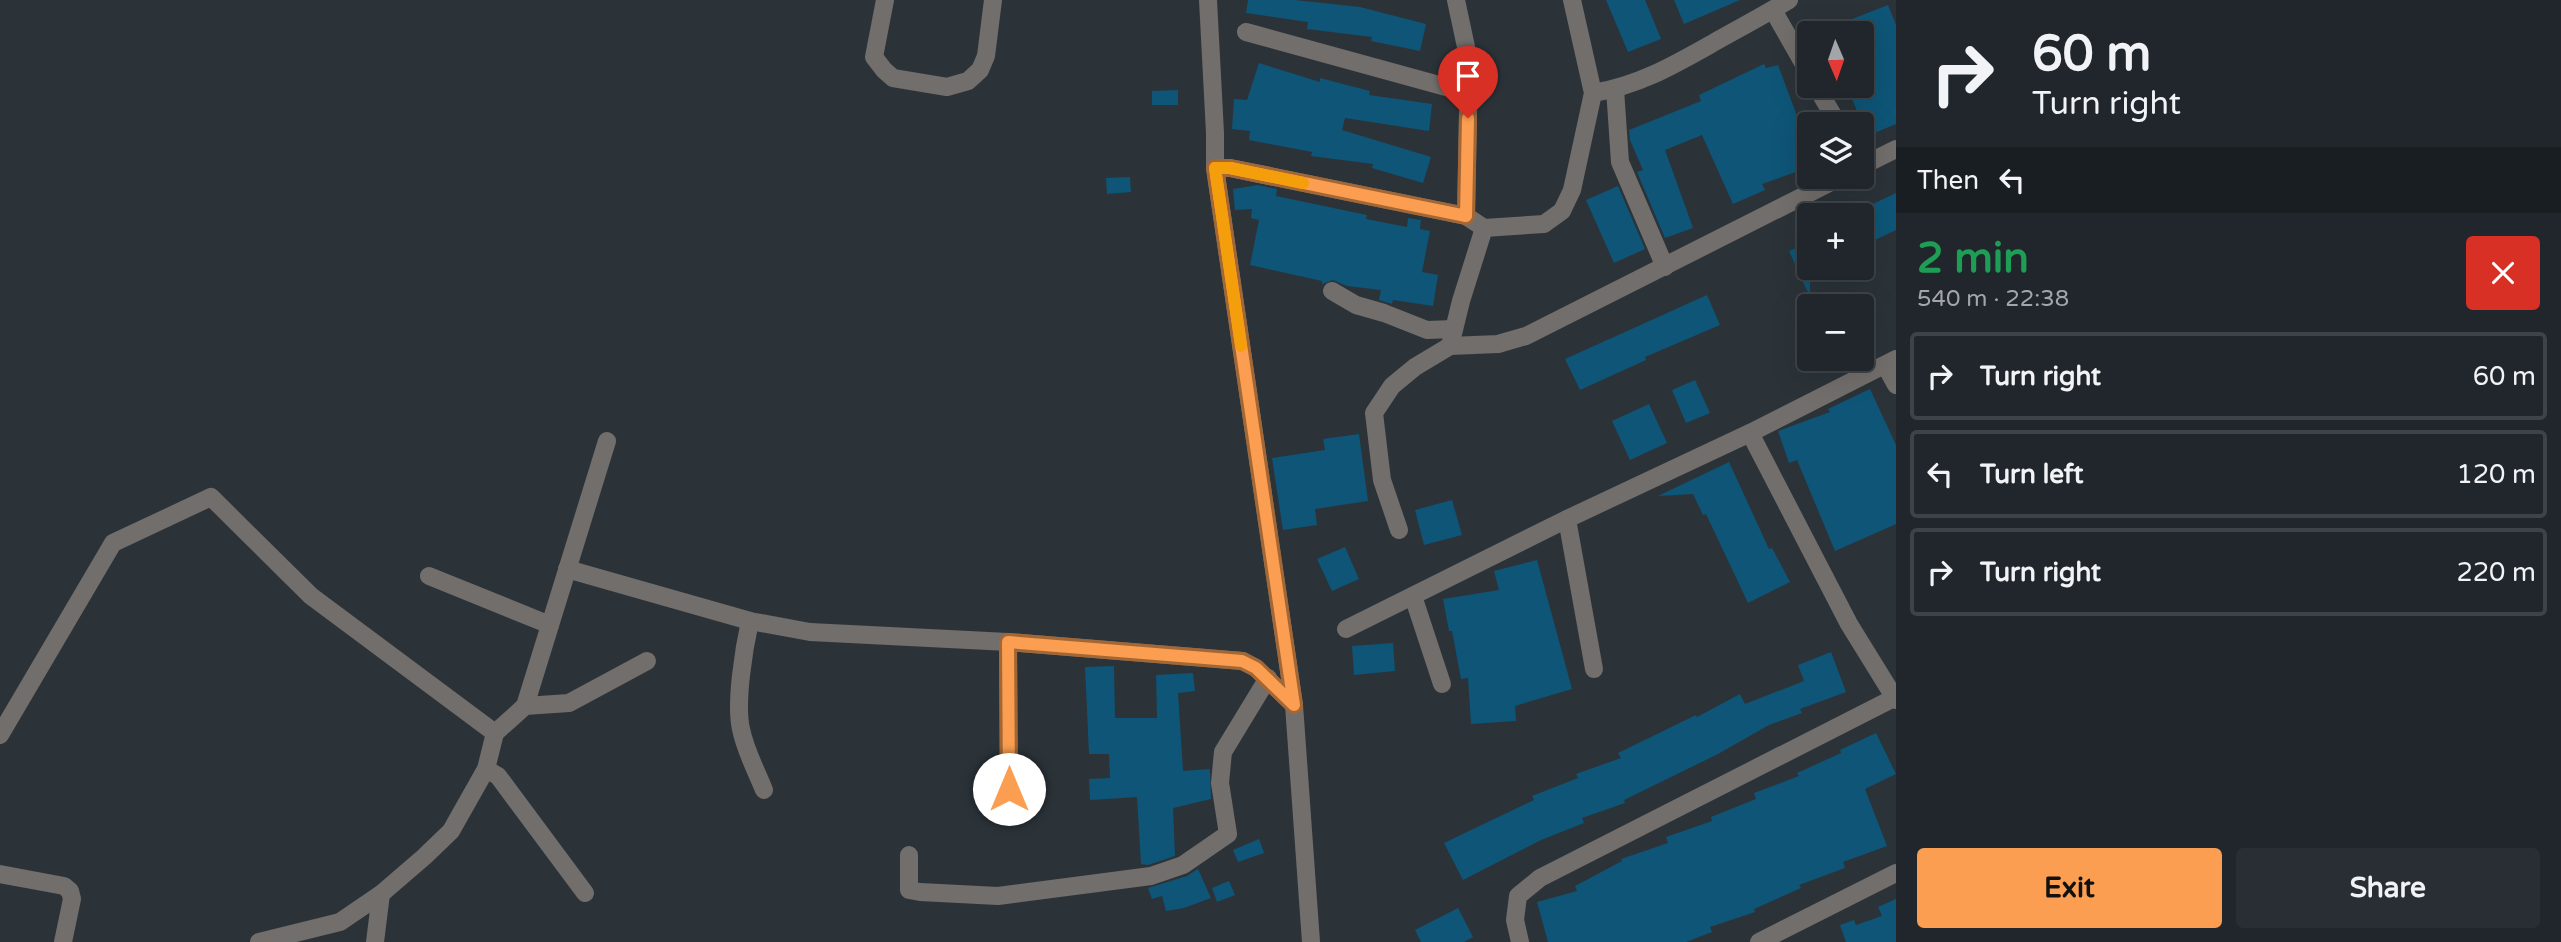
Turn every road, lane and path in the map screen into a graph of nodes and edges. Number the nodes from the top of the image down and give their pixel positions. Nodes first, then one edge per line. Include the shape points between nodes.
1 (885, 0) edge
2 (993, 0) edge
3 (1208, 0) edge
4 (1456, 0) edge
5 (1572, 0) edge
6 (1789, 0) edge
7 (1773, 10) junction
8 (1247, 32) dead end
9 (1797, 52) edge
10 (1615, 89) junction
11 (1468, 93) junction
12 (1593, 93) junction
13 (1896, 149) edge
14 (1874, 160) edge
15 (1215, 168) junction
16 (1818, 189) edge
17 (1466, 216) junction
18 (1484, 228) junction
19 (1665, 267) junction
20 (1332, 291) dead end
21 (1452, 338) junction
22 (1891, 362) edge
23 (1896, 385) edge
24 (1750, 433) junction
25 (607, 441) dead end
26 (1567, 519) junction
27 (1399, 530) dead end
28 (567, 569) junction
29 (429, 576) dead end
30 (1413, 596) junction
31 (750, 621) junction
32 (550, 625) junction
33 (1346, 629) dead end
34 (1008, 642) junction
35 (647, 662) dead end
36 (1594, 669) dead end
37 (1268, 678) junction
38 (1442, 684) dead end
39 (1895, 699) edge
40 (1294, 705) junction
41 (525, 706) junction
42 (495, 733) junction
43 (0, 735) edge
44 (486, 769) junction
45 (764, 790) dead end
46 (1009, 813) dead end
47 (909, 855) dead end
48 (1896, 873) edge
49 (0, 874) edge
50 (585, 893) dead end
51 (381, 894) junction
52 (63, 942) edge
53 (259, 942) edge
54 (375, 942) edge
55 (1311, 942) edge
56 (1520, 942) edge
57 (1759, 942) edge

1 - 2 street via 874,57 893,78 947,87 968,81 980,70
3 - 15 street
4 - 11 street via 1468,51
5 - 12 street
6 - 7 street
7 - 9 street
7 - 10 street via 1668,69
8 - 11 street
10 - 12 street
10 - 19 street via 1620,162
11 - 17 street
12 - 18 street via 1572,190 1562,211 1544,225
13 - 14 street
15 - 17 street
15 - 40 street
16 - 19 street
17 - 18 street
18 - 21 street
19 - 21 street via 1526,336 1498,344
20 - 21 street via 1356,305
21 - 27 street via 1392,386 1374,413 1382,480
22 - 23 street
22 - 24 street
24 - 26 street
24 - 39 street via 1849,624
25 - 28 street
26 - 30 street
26 - 36 street
28 - 31 street
28 - 32 street
29 - 32 street
30 - 33 street
30 - 38 street
31 - 34 street via 810,632
31 - 45 street via 739,712
32 - 41 street
34 - 37 street via 1224,658 1242,661
34 - 46 street
35 - 41 street via 569,703
37 - 40 street
37 - 47 street via 1223,751 1220,783 1228,834 1183,865 1151,876 998,896 958,895 909,890
39 - 56 street via 1540,878 1518,896 1515,920
40 - 55 street
41 - 42 street
42 - 43 street via 310,596 211,497 113,543
42 - 44 street
44 - 50 street via 498,775
44 - 51 street via 452,831
48 - 57 street
49 - 52 street via 70,891
51 - 53 street via 340,922
51 - 54 street

